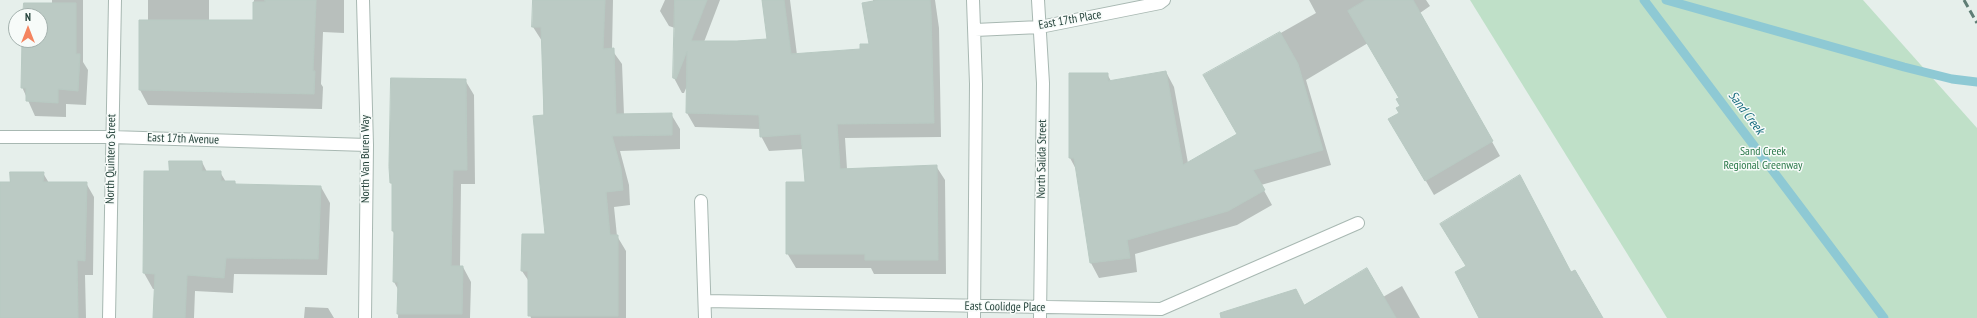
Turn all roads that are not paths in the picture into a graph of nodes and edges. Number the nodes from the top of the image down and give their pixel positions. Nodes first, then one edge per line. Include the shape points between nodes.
1 (114, 0) edge
2 (363, 0) edge
3 (973, 0) edge
4 (1038, 0) edge
5 (1164, 0) edge
6 (1040, 26) junction
7 (974, 30) junction
8 (0, 137) edge
9 (111, 137) junction
10 (367, 145) junction
11 (700, 201) dead end
12 (1358, 222) dead end
13 (705, 300) junction
14 (974, 312) edge
15 (1040, 313) edge
16 (109, 318) edge
17 (365, 318) edge
18 (705, 318) edge

1 - 9 street, North Quintero Street
2 - 10 street, North Van Buren Way
3 - 7 street
4 - 6 street, North Salida Street
5 - 6 street, East 17th Place via 1160,3
6 - 7 street, East 17th Place
6 - 15 street, North Salida Street via 1043,83
7 - 14 street
8 - 9 street, East 17th Avenue
9 - 10 street, East 17th Avenue
9 - 16 street, North Quintero Street
10 - 17 street, North Van Buren Way
11 - 13 street
12 - 15 street, East Coolidge Place via 1161,309
13 - 14 street, East Coolidge Place
13 - 18 street
14 - 15 street, East Coolidge Place

